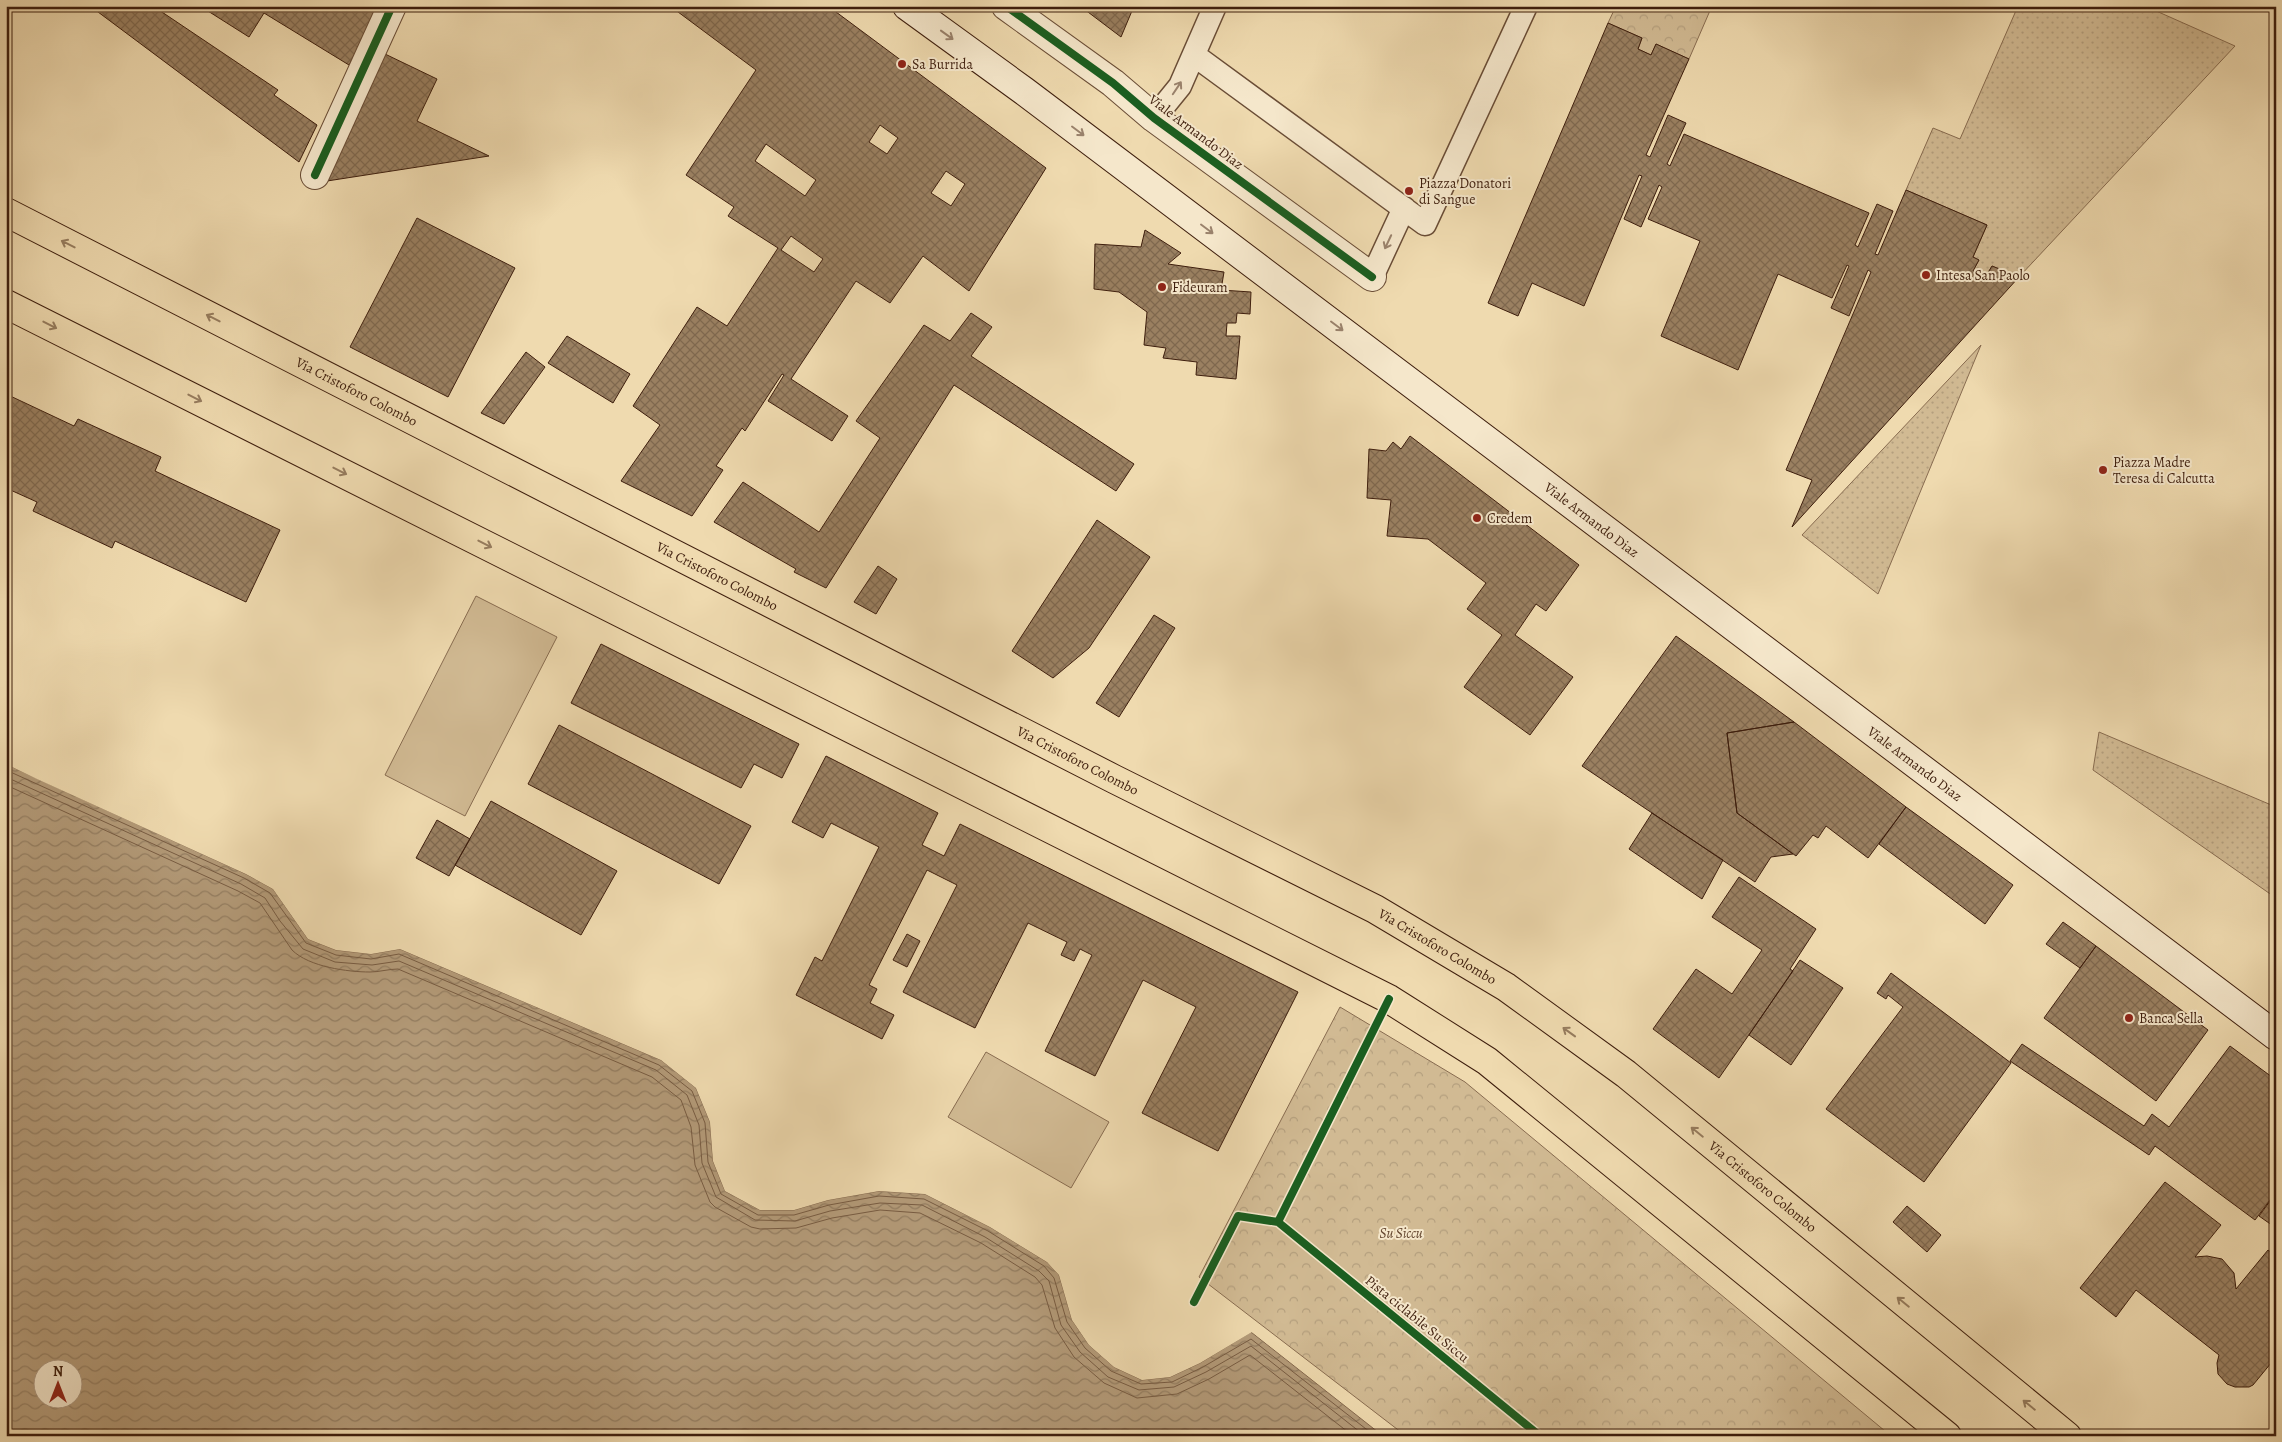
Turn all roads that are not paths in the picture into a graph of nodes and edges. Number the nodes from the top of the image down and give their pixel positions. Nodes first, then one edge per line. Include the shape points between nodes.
1 (392, 6) edge
2 (907, 6) edge
3 (1006, 6) edge
4 (1215, 6) edge
5 (1526, 6) edge
6 (1194, 55) junction
7 (1154, 118) junction
8 (315, 175) dead end
9 (1404, 208) junction
10 (6, 212) edge
11 (1372, 277) joint
12 (6, 304) edge
13 (2276, 1036) edge
14 (1947, 1436) edge
15 (2067, 1436) edge

1 - 8 main road
2 -> 13 main road, Viale Armando Diaz via 1032,96
3 - 7 main road, Viale Armando Diaz via 1113,83
4 - 6 lane
5 - 9 lane via 1425,224
7 -> 6 lane via 1180,86
6 - 9 lane
7 - 11 main road, Viale Armando Diaz
9 -> 11 lane
15 -> 10 main road, Via Cristoforo Colombo via 1626,1074 1506,987 1375,909 1105,775
12 -> 14 main road via 1397,1004 1487,1061

